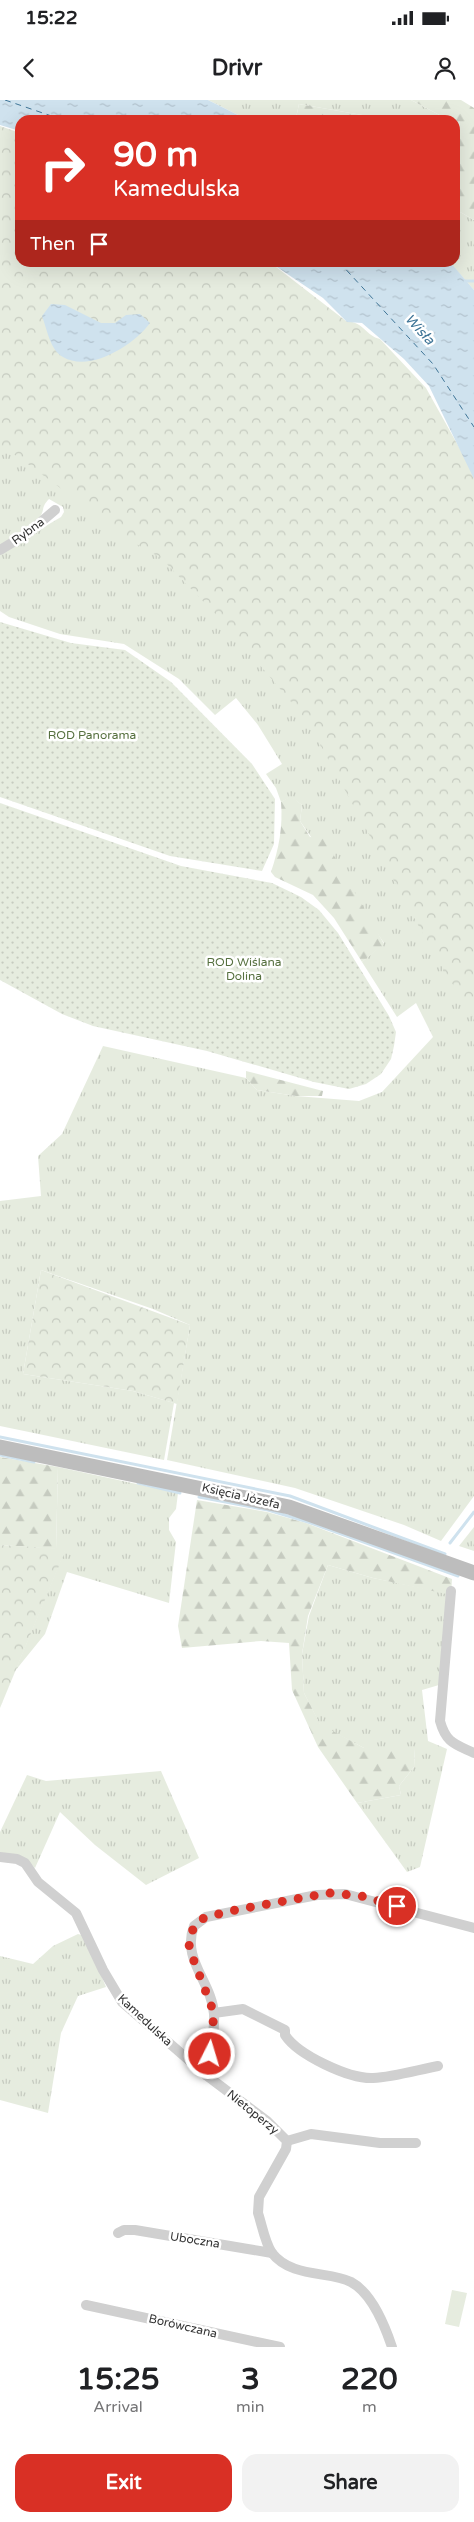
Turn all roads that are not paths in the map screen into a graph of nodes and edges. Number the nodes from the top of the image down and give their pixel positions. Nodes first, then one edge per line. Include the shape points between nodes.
1 (54, 510) dead end
2 (0, 550) edge
3 (0, 1447) edge
4 (474, 1573) edge
5 (451, 1591) dead end
6 (474, 1753) edge
7 (0, 1857) edge
8 (474, 1928) edge
9 (214, 2013) junction
10 (438, 2066) dead end
11 (206, 2075) junction
12 (287, 2141) junction
13 (416, 2143) dead end
14 (118, 2233) dead end
15 (272, 2253) junction
16 (86, 2305) dead end
17 (280, 2347) edge
18 (392, 2347) edge

1 - 2 street, Rybna via 28,533
3 - 4 main road, Księcia Józefa via 289,1507
5 - 6 street via 440,1721 450,1742
7 - 11 street, Kamedulska via 25,1863 38,1882 76,1913 122,2002
8 - 9 street via 345,1894 317,1895 206,1917 194,1926 189,1948
9 - 10 street via 243,2009 285,2030 285,2035 296,2049 361,2078
9 - 11 street
11 - 12 street, Nietoperzy via 268,2121
12 - 13 street via 312,2134 380,2143
12 - 15 street, Nietoperzy via 286,2149 259,2197 258,2213
14 - 15 street, Uboczna via 135,2230
15 - 18 street via 300,2270 351,2282 373,2305
16 - 17 street, Borówczana

